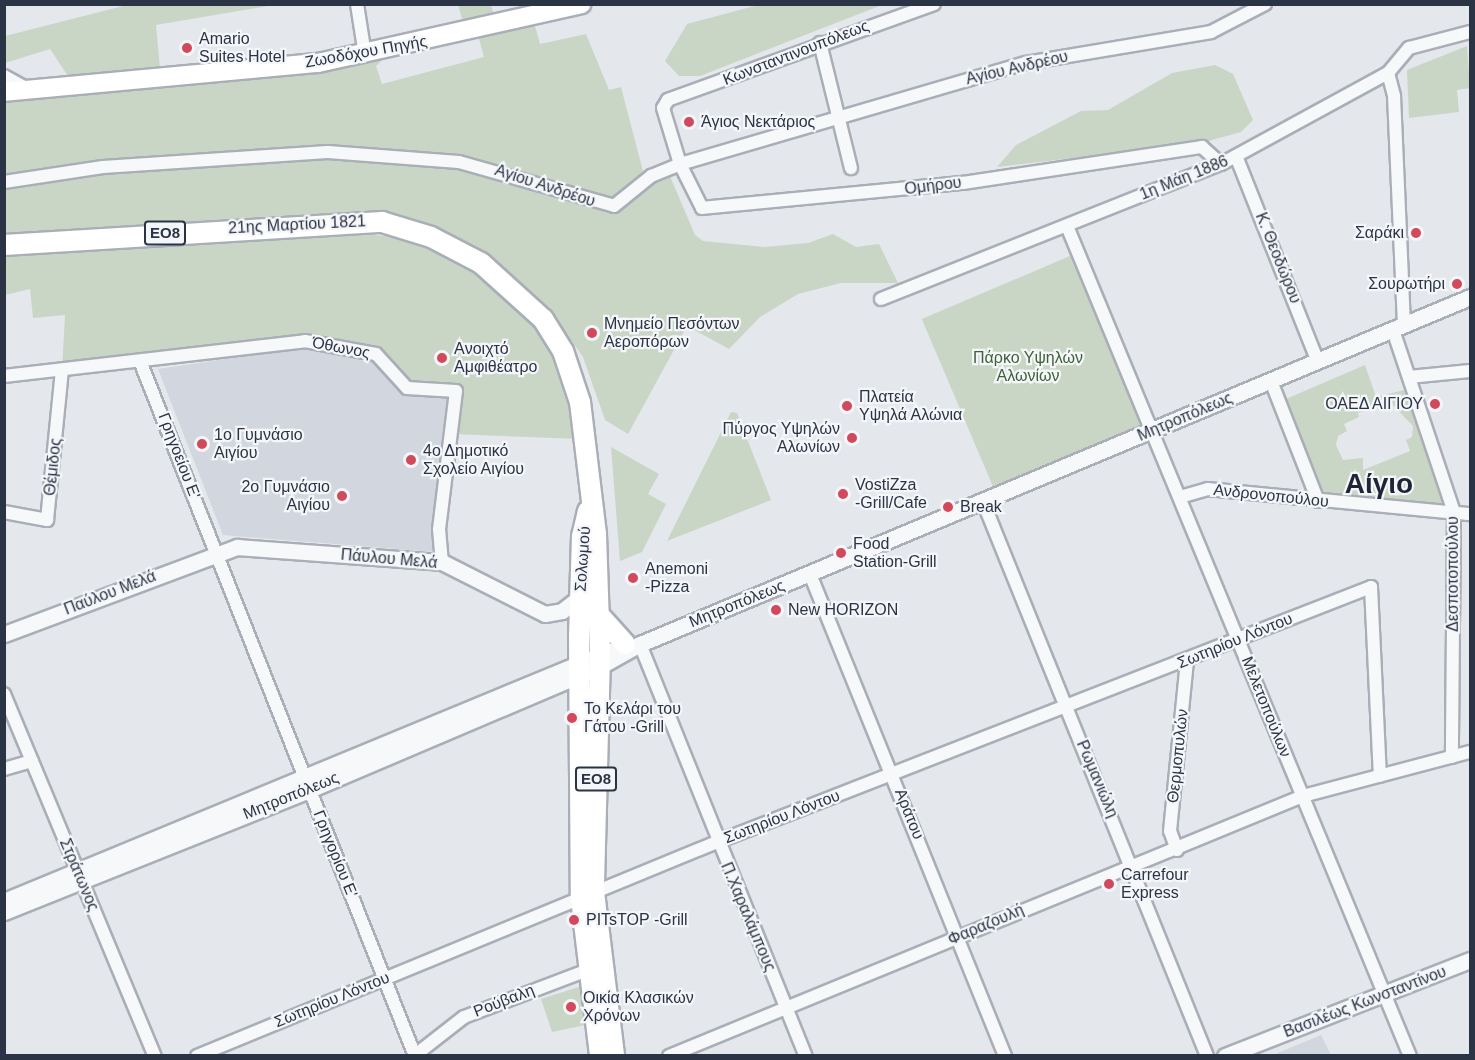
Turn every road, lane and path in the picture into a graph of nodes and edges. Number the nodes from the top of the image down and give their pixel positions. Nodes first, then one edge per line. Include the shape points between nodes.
1 (357, 4) edge
2 (581, 4) edge
3 (934, 4) edge
4 (1265, 4) edge
5 (1470, 32) edge
6 (820, 43) junction
7 (365, 55) junction
8 (1388, 73) junction
9 (4, 76) edge
10 (26, 88) junction
11 (4, 92) edge
12 (839, 117) junction
13 (1236, 156) junction
14 (680, 164) junction
15 (1221, 164) junction
16 (851, 168) dead end
17 (4, 182) edge
18 (1067, 226) junction
19 (4, 245) edge
20 (1470, 297) edge
21 (881, 299) dead end
22 (1398, 328) junction
23 (1317, 360) junction
24 (140, 361) junction
25 (63, 370) junction
26 (1470, 370) edge
27 (4, 376) edge
28 (1409, 377) junction
29 (1271, 381) junction
30 (1153, 432) junction
31 (1180, 497) junction
32 (1318, 501) junction
33 (984, 504) junction
34 (590, 505) junction
35 (4, 512) edge
36 (1454, 512) junction
37 (1470, 514) edge
38 (216, 552) junction
39 (442, 562) junction
40 (810, 574) junction
41 (580, 596) junction
42 (599, 615) junction
43 (4, 634) edge
44 (1239, 639) junction
45 (633, 644) junction
46 (1187, 660) junction
47 (590, 665) junction
48 (4, 694) edge
49 (1065, 704) junction
50 (1470, 752) edge
51 (1452, 757) junction
52 (32, 761) junction
53 (4, 770) edge
54 (892, 774) junction
55 (1380, 776) junction
56 (306, 784) junction
57 (1303, 796) junction
58 (717, 842) junction
59 (1178, 850) junction
60 (1135, 868) junction
61 (80, 876) junction
62 (587, 895) junction
63 (4, 901) edge
64 (4, 912) edge
65 (959, 936) junction
66 (1470, 960) edge
67 (596, 967) junction
68 (385, 978) junction
69 (1385, 995) junction
70 (787, 1009) junction
71 (415, 1055) edge
72 (154, 1056) edge
73 (197, 1056) edge
74 (600, 1056) edge
75 (614, 1056) edge
76 (669, 1056) edge
77 (806, 1056) edge
78 (1005, 1056) edge
79 (1207, 1056) edge
80 (1225, 1056) edge
81 (1410, 1056) edge

1 - 7 street
2 - 7 main road, Ζωοδόχου Πηγής
3 - 6 street, Κωνσταντινουπόλεως
4 - 12 street, Αγίου Ανδρέου via 1211,32 1026,63
5 - 8 street, 1η Μάη 1886 via 1409,48
6 - 12 street
6 - 14 street, Κωνσταντινουπόλεως via 668,100 663,108
7 - 10 main road, Ζωοδόχου Πηγής
8 - 13 street, 1η Μάη 1886
8 - 22 street, Δεσποτοπούλου via 1394,96
9 - 10 street
10 - 11 main road, Ζωοδόχου Πηγής
12 - 14 street, Αγίου Ανδρέου
12 - 16 street
13 - 15 street, 1η Μάη 1886
13 - 23 street, Κ. Θεοδώρου
14 - 15 street, Ομήρου via 702,208 716,210 963,183 1202,147 1211,150
14 - 17 street, Αγίου Ανδρέου via 645,179 614,206 459,162 328,152 209,158
15 - 18 street, 1η Μάη 1886
18 - 21 street, 1η Μάη 1886
18 - 30 street, Μελετοπούλων
19 - 34 main road, 21ης Μαρτίου 1821 / ΕΟ8 via 359,220 431,237 496,273 553,333 582,410
20 - 22 street, Μητροπόλεως
22 - 23 street, Μητροπόλεως
22 - 28 street, Δεσποτοπούλου
23 - 29 street, Μητροπόλεως
24 - 25 street, Όθωνος
24 - 38 street, Γρηγοείου Ε'
24 - 39 street, Όθωνος via 305,341 376,354 407,388 456,391 440,519
25 - 27 street, Όθωνος
25 - 35 street, Θέμιδος via 47,520
26 - 28 street
28 - 36 street, Δεσποτοπούλου
29 - 30 street, Μητροπόλεως
29 - 32 street
30 - 31 street, Μελετοπούλων
30 - 33 street, Μητροπόλεως
31 - 32 street, Ανδρονοπούλου via 1208,489
31 - 44 street, Μελετοπούλων
32 - 36 street, Ανδρονοπούλου
33 - 40 street, Μητροπόλεως
33 - 49 street, Ρωμανιώλη
34 - 41 main road, Σολωμού / ΕΟ8 via 582,536
34 - 42 main road, Σολωμού / ΕΟ8
36 - 37 street, Ανδρονοπούλου
36 - 51 street, Δεσποτοπούλου
38 - 39 street, Πάυλου Μελά via 237,547
38 - 43 street, Παύλου Μελά
38 - 56 street, Γρηγορίου Ε'
39 - 41 street, Πάυλου Μελά via 545,614 562,611
40 - 45 street, Μητροπόλεως
40 - 54 street, Αράτου
41 - 47 main road, Σολωμού / ΕΟ8
42 - 45 main road
42 - 47 main road, Σολωμού / ΕΟ8
44 - 46 street, Σωτηρίου Λόντου
44 - 55 street, Σωτηρίου Λόντου via 1371,587
44 - 57 street, Μελετοπούλων
45 - 47 street, Μητροπόλεως
45 - 58 street, Π.Χαραλάμπους
46 - 49 street, Σωτηρίου Λόντου
46 - 59 street, Θερμοπυλών via 1170,831
47 - 56 street, Μητροπόλεως
47 - 62 main road, Σολωμού / ΕΟ8
48 - 52 street, Στράτωνος
49 - 54 street, Σωτηρίου Λόντου
49 - 60 street, Ρωμανιώλη
50 - 51 street, Φαραζουλή
51 - 55 street, Φαραζουλή
52 - 53 street
52 - 61 street, Στράτωνος
54 - 58 street, Σωτηρίου Λόντου
54 - 65 street, Αράτου
55 - 57 street, Φαραζουλή
56 - 61 street, Μητροπόλεως
56 - 68 street, Γρηγορίου Ε'
57 - 59 street, Φαραζουλή
57 - 69 street, Μελετοπούλων
58 - 62 street, Σωτηρίου Λόντου
58 - 70 street, Π.Χαραλάμπους
59 - 60 street, Φαραζουλή
60 - 65 street, Φαραζουλή
60 - 79 street, Ρωμανιώλη
61 - 63 street, Μητροπόλεως
61 - 64 street, Μητροπόλεως
61 - 72 street, Στράτωνος
62 - 67 main road, Σολωμού / ΕΟ8
62 - 68 street, Σωτηρίου Λόντου
65 - 70 street, Φαραζουλή
65 - 78 street, Αράτου
66 - 69 street, Βασιλέως Κωνσταντίνου
67 - 71 street, Ρούβαλη via 464,1017
67 - 74 main road, Σολωμού / ΕΟ8
67 - 75 main road, Σολωμού / ΕΟ8
68 - 71 street, Γρηγορίου Ε'
68 - 73 street, Σωτηρίου Λόντου
69 - 80 street, Βασιλέως Κωνσταντίνου
69 - 81 street, Μελετοπούλων
70 - 76 street, Φαραζουλή
70 - 77 street, Π.Χαραλάμπους

